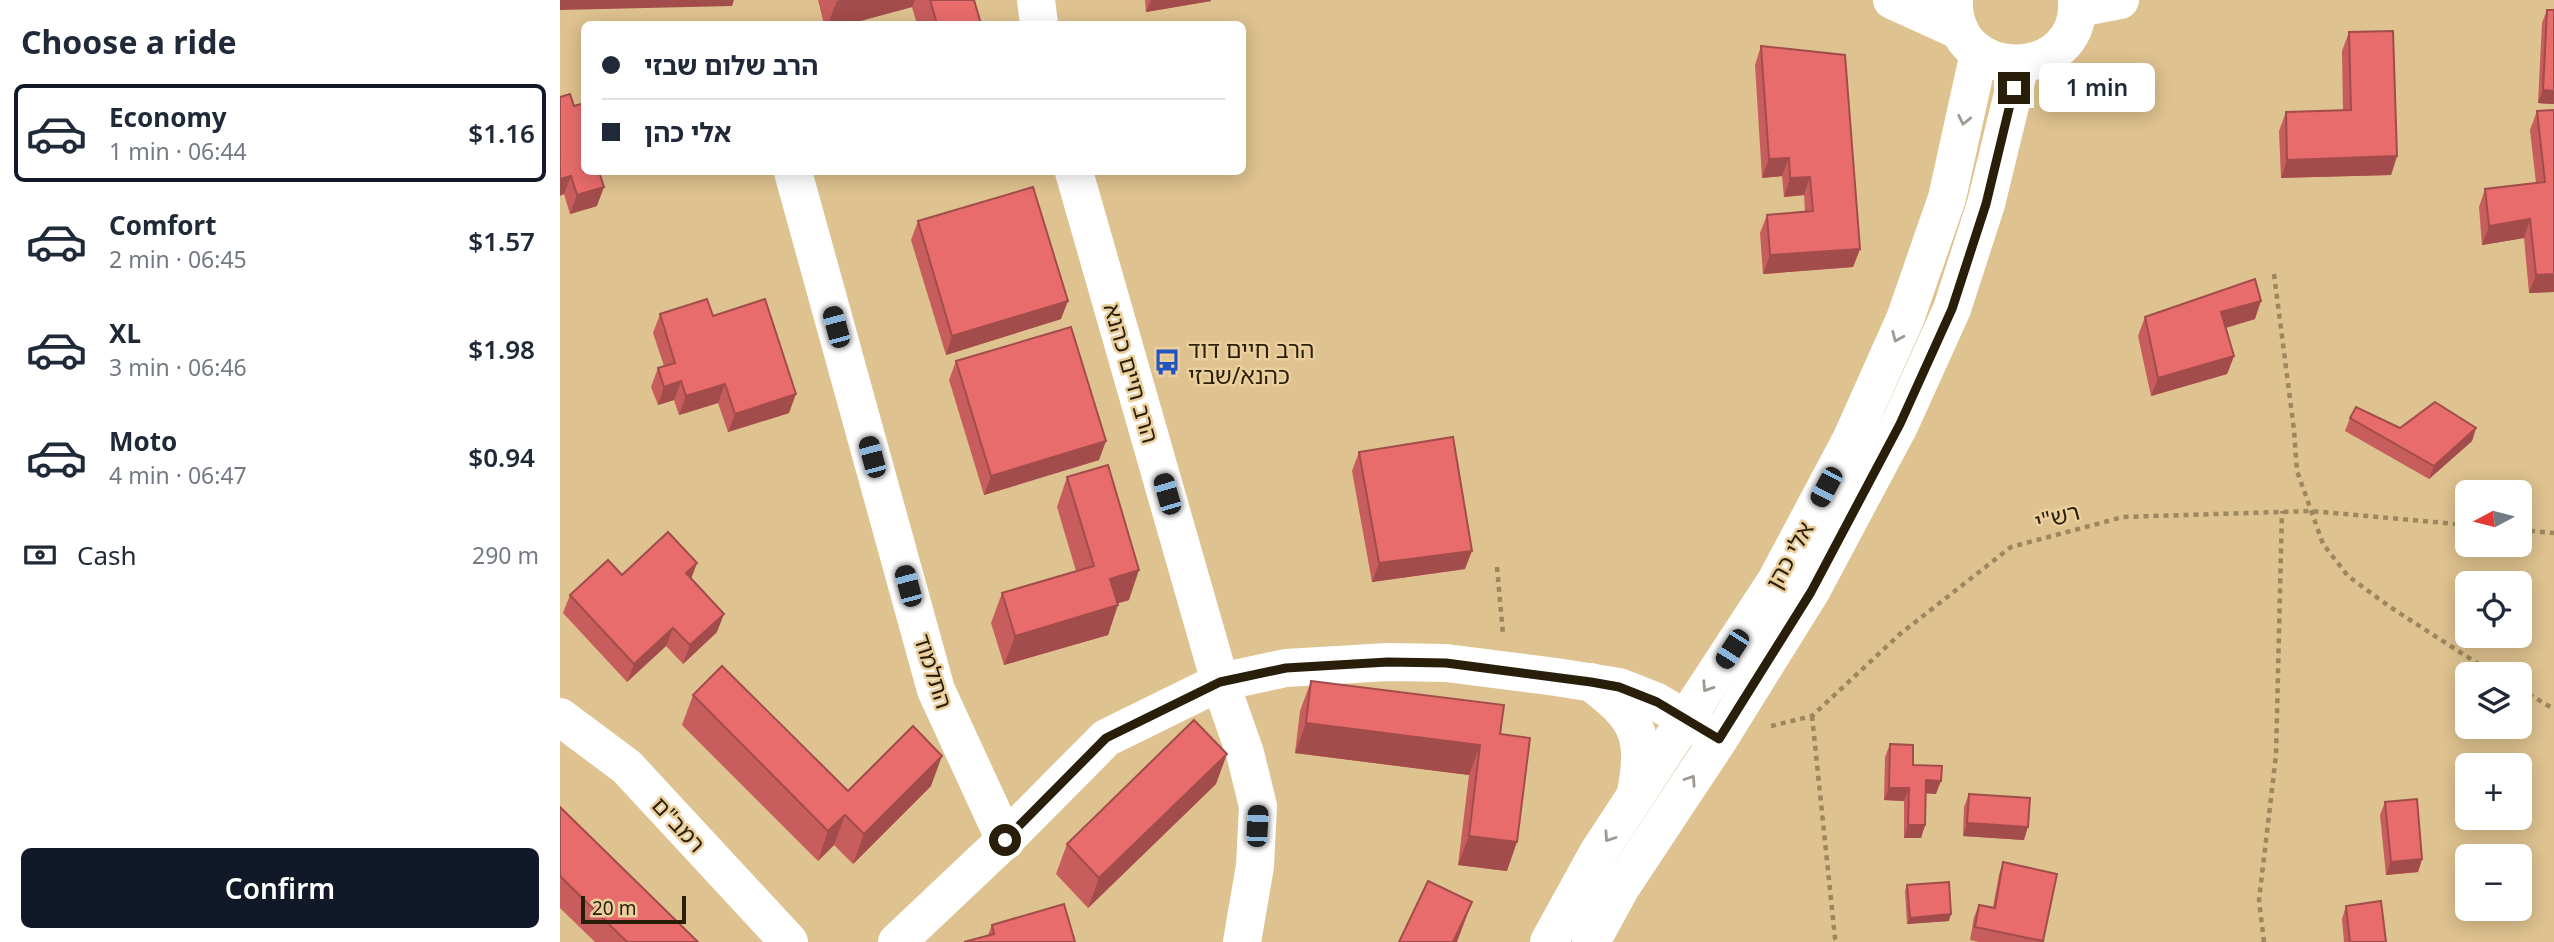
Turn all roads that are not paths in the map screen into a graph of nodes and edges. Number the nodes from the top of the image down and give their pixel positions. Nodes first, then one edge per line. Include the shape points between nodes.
1 (1036, 0) edge
2 (1892, 0) edge
3 (2120, 0) edge
4 (2078, 4) edge
5 (1039, 21) edge
6 (1964, 28) edge
7 (2020, 65) junction
8 (794, 175) edge
9 (1075, 175) edge
10 (1220, 682) junction
11 (1591, 682) junction
12 (560, 717) edge
13 (1687, 718) junction
14 (1719, 739) junction
15 (1636, 797) junction
16 (1005, 840) junction
17 (789, 942) edge
18 (897, 942) edge
19 (1242, 942) edge
20 (1549, 942) edge
21 (1591, 942) edge

1 - 5 street
2 - 6 street
3 - 4 street
4 - 7 street via 2065,40 2037,61
6 - 7 street via 1999,63
6 -> 13 street, אלי כהן via 1947,198 1905,319 1851,440 1776,581
7 - 14 street, אלי כהן via 1986,204 1946,322 1900,424 1811,592
8 - 16 street, התלמוד via 936,690
9 - 10 street, הרב חיים כהנא
10 - 11 street via 1286,668 1388,662 1446,663
10 - 16 street via 1106,738
10 - 19 street, הרב חיים כהנא via 1258,806 1255,866
11 - 13 street via 1619,687
11 - 15 street via 1628,713 1636,730 1641,752
12 - 17 street, רמב"ם via 627,767
13 - 14 street
13 - 15 street, אלי כהן
21 -> 14 street, אלי כהן via 1621,887
15 -> 20 street, אלי כהן via 1598,853
16 - 18 street

